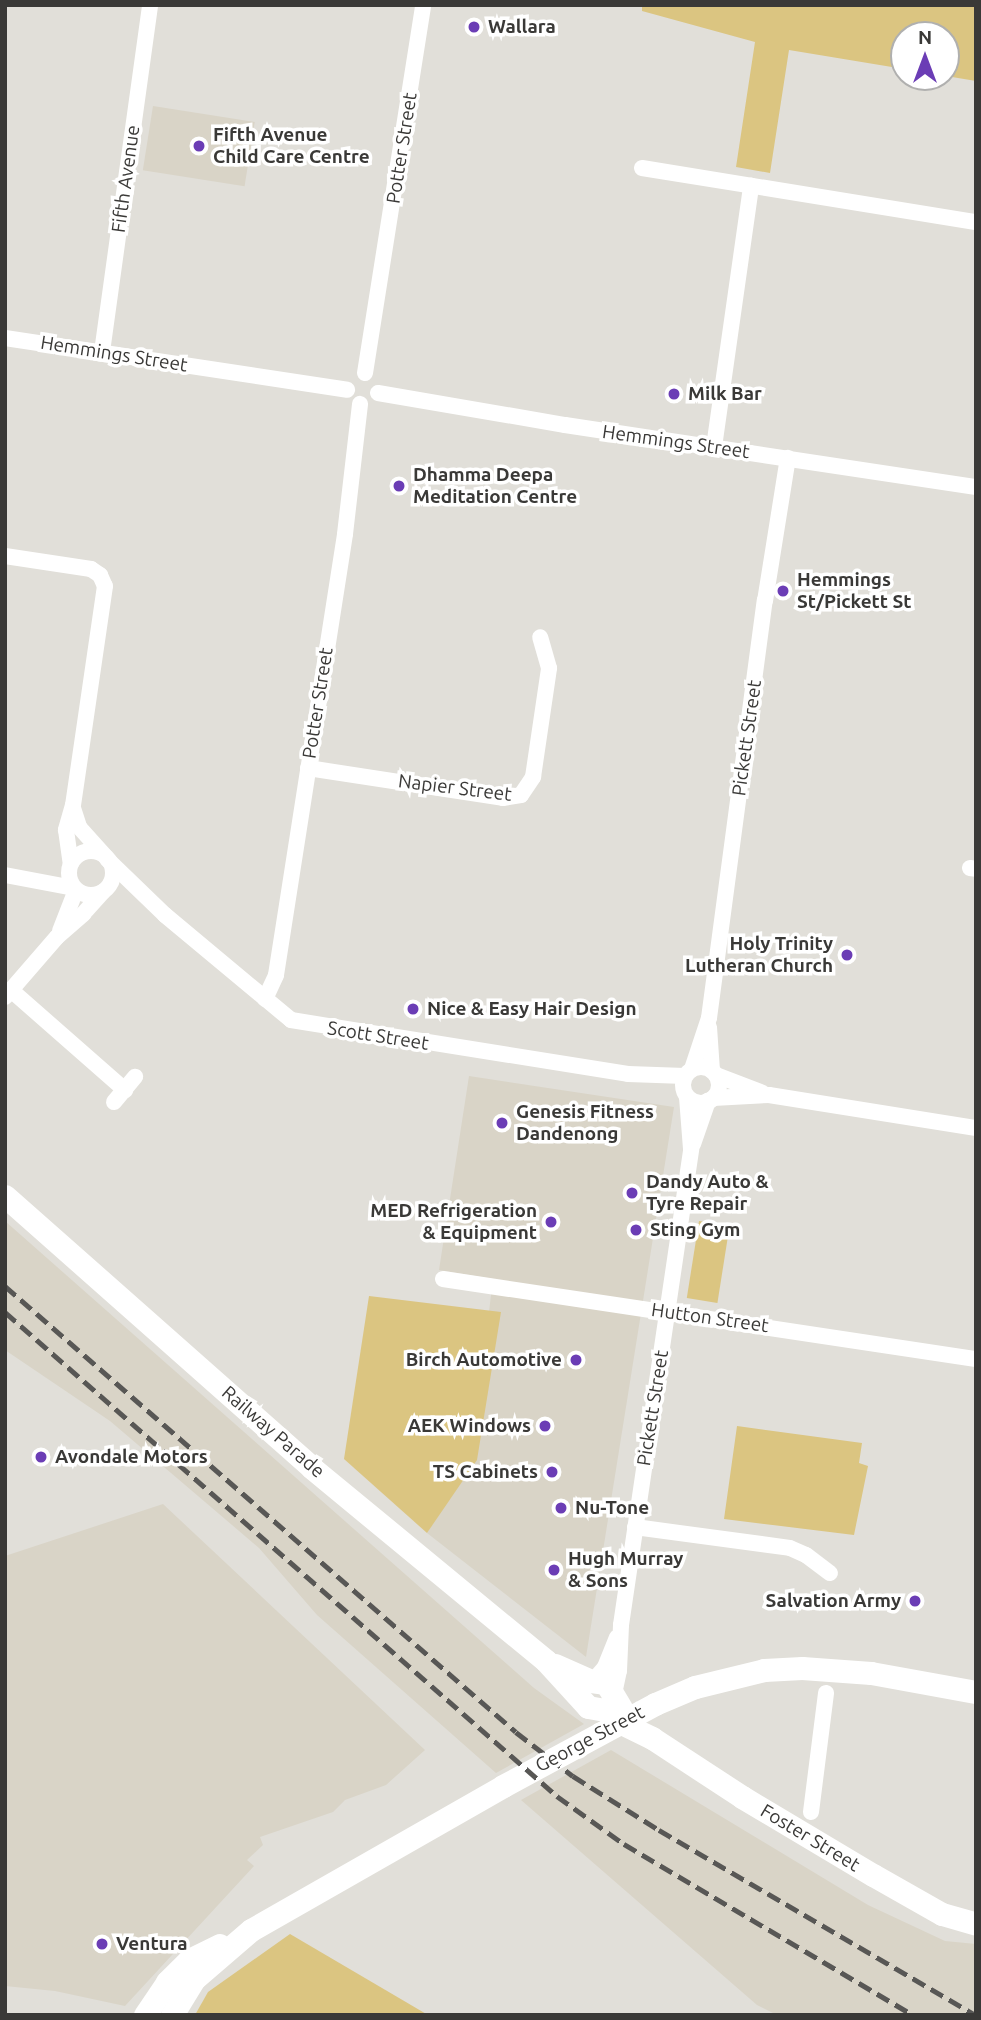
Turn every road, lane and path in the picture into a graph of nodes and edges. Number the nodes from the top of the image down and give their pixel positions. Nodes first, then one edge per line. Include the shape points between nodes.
1 (150, 5) edge
2 (423, 5) edge
3 (642, 168) dead end
4 (751, 186) junction
5 (976, 222) edge
6 (5, 338) edge
7 (102, 352) junction
8 (365, 373) junction
9 (347, 390) junction
10 (378, 393) junction
11 (360, 404) junction
12 (714, 447) junction
13 (788, 458) junction
14 (976, 487) edge
15 (5, 556) edge
16 (540, 637) dead end
17 (307, 768) junction
18 (73, 805) junction
19 (106, 858) junction
20 (70, 866) junction
21 (11, 876) edge
22 (75, 889) junction
23 (104, 891) junction
24 (165, 915) junction
25 (57, 937) junction
26 (8, 994) edge
27 (265, 999) junction
28 (709, 1018) junction
29 (714, 1073) junction
30 (687, 1083) junction
31 (125, 1090) dead end
32 (769, 1095) junction
33 (711, 1100) junction
34 (976, 1128) edge
35 (691, 1149) junction
36 (5, 1196) edge
37 (443, 1279) dead end
38 (668, 1312) junction
39 (976, 1359) edge
40 (635, 1527) junction
41 (830, 1573) dead end
42 (621, 1625) junction
43 (546, 1661) junction
44 (592, 1681) junction
45 (976, 1692) edge
46 (826, 1693) dead end
47 (614, 1696) junction
48 (589, 1707) junction
49 (652, 1738) junction
50 (811, 1812) dead end
51 (976, 1924) edge
52 (239, 1938) junction
53 (145, 2015) edge
54 (172, 2015) edge

1 - 7 street, Fifth Avenue
2 - 8 street, Potter Street
3 - 4 street
4 - 5 street
4 - 12 street
6 - 7 street, Hemmings Street
7 - 9 street, Hemmings Street
8 - 9 street via 354,376
8 - 10 street via 374,379
9 - 11 street
10 - 11 street via 372,401
10 - 12 street, Hemmings Street
11 - 17 street, Potter Street via 345,534
12 - 13 street, Hemmings Street
13 - 14 street, Hemmings Street
13 - 28 street, Pickett Street
15 - 18 street via 91,569 106,586
16 - 17 street, Napier Street via 549,668 533,777 521,796 503,798
17 - 27 street, Potter Street via 276,975
18 - 19 street, Scott Street via 79,827
18 - 20 street via 65,835
19 - 20 street via 86,852
19 - 23 street via 113,873
19 - 24 street, Scott Street
20 - 21 street via 46,876
20 - 22 street
21 - 22 street
22 - 23 street via 89,895
22 - 25 street
23 - 24 street, Scott Street via 130,891
23 - 25 street
24 - 27 street, Scott Street
25 - 26 street
26 - 31 street
27 - 30 street, Scott Street via 285,1017 305,1024
28 - 29 street, Pickett Street
28 - 30 street, Pickett Street
29 - 30 street via 702,1067
29 - 32 street
29 - 33 street via 719,1087
30 - 33 street via 697,1102
30 - 35 street, Pickett Street
32 - 33 street
32 - 34 street
33 - 35 street, Pickett Street
35 - 38 street, Pickett Street
36 - 43 main road, Railway Parade via 313,1468
37 - 38 street, Hutton Street
38 - 39 street, Hutton Street
38 - 40 street, Pickett Street
40 - 41 street via 790,1548
40 - 42 street, Pickett Street
42 - 44 street, Pickett Street via 605,1667
42 - 47 street, Pickett Street
43 - 44 main road, Railway Parade
43 - 48 main road, Railway Parade
44 - 47 main road via 606,1683
44 - 48 main road via 584,1689
45 - 52 main road, George Street via 871,1673 802,1668 764,1670 695,1687 503,1786
46 - 50 street
47 - 48 main road via 605,1710
47 - 49 main road, Foster Street
48 - 49 main road, Foster Street
49 - 51 main road, Foster Street via 862,1869 942,1914
52 - 53 main road, George Street via 190,1960 167,1982
52 - 54 main road, George Street via 194,1979

